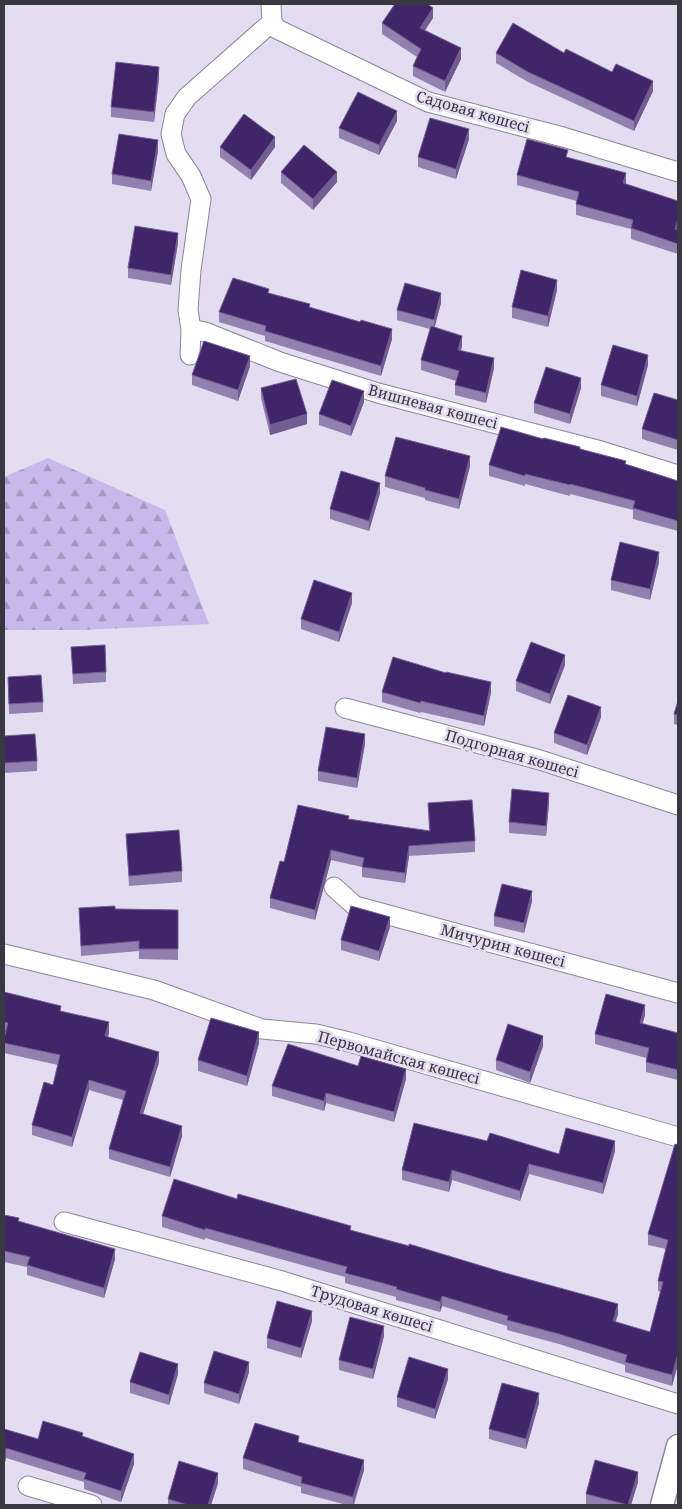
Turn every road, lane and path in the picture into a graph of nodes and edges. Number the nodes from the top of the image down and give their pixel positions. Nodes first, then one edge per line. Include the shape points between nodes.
1 (273, 18) edge
2 (678, 172) edge
3 (191, 329) junction
4 (190, 354) dead end
5 (678, 475) edge
6 (344, 708) dead end
7 (678, 805) edge
8 (334, 887) dead end
9 (4, 954) edge
10 (678, 992) edge
11 (678, 1137) edge
12 (64, 1222) dead end
13 (678, 1404) edge
14 (678, 1446) edge
15 (28, 1486) dead end
16 (92, 1505) edge
17 (662, 1505) edge

1 - 2 street, Садовая көшесі via 428,102 563,137
1 - 3 street via 187,97 175,114 171,134 176,154 201,199 188,302
3 - 4 street
3 - 5 street, Вишневая көшесі via 378,393 601,451
6 - 7 street, Подгорная көшесі via 540,760
8 - 10 street, Мичурин көшесі via 355,906
9 - 11 street, Первомайская көшесі via 154,990 262,1029 316,1034 349,1042
12 - 13 street, Трудовая көшесі via 282,1281
14 - 17 street
15 - 16 street

